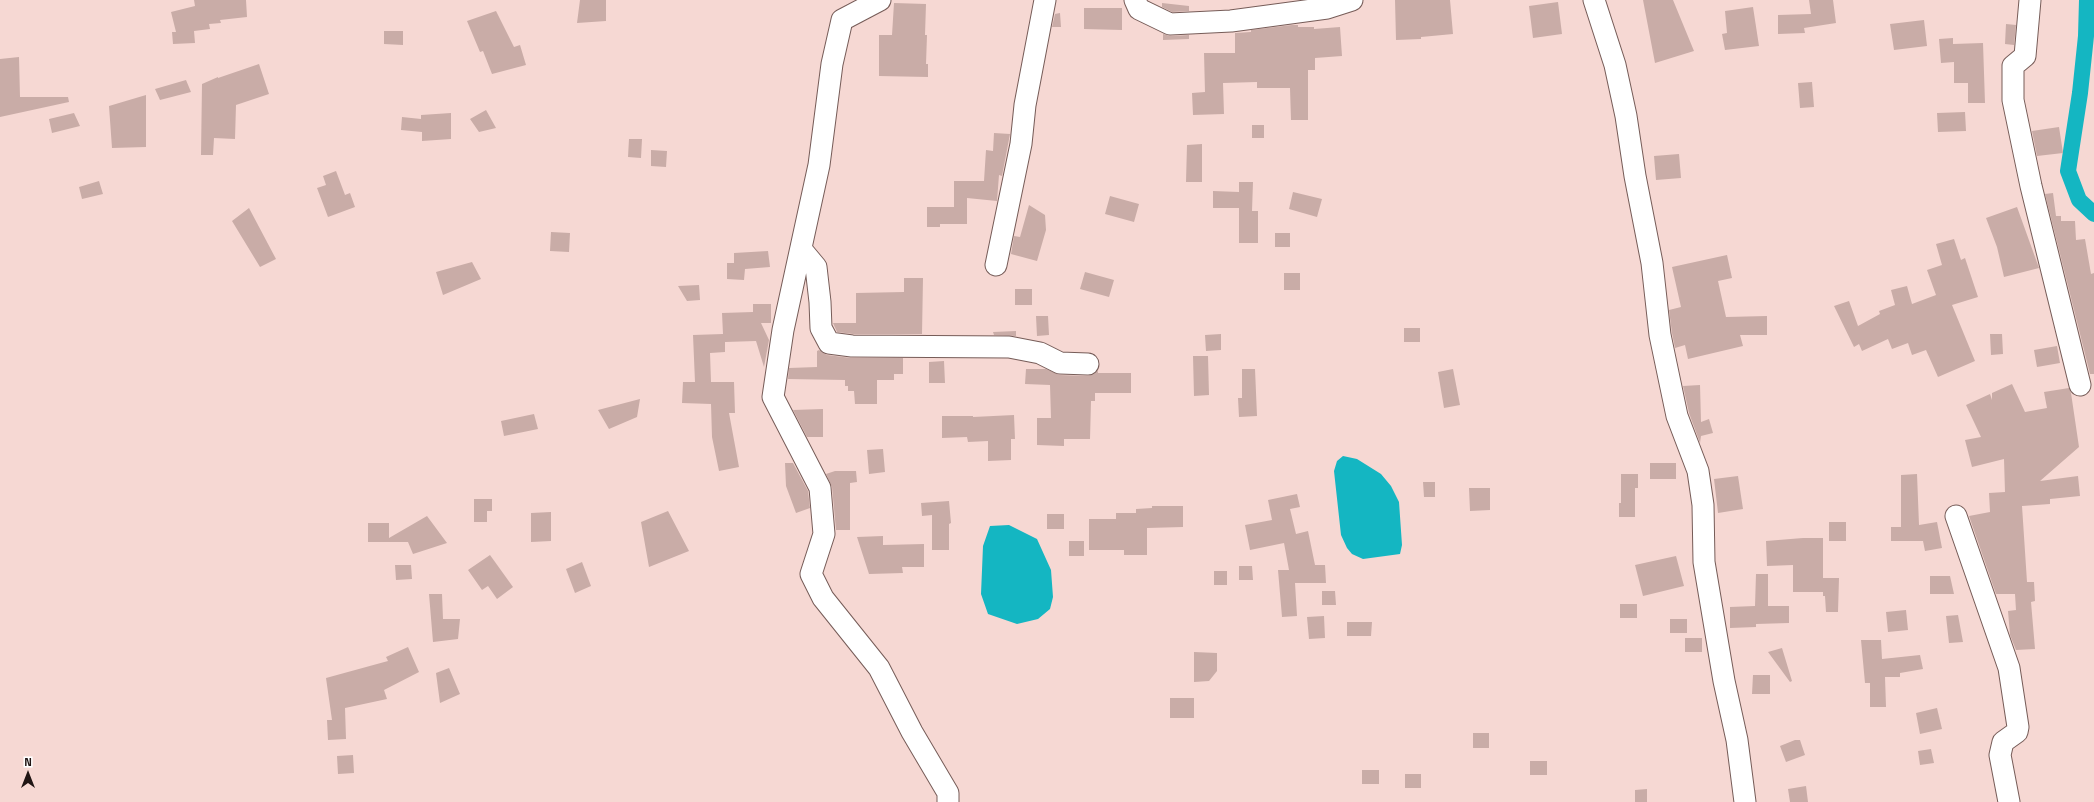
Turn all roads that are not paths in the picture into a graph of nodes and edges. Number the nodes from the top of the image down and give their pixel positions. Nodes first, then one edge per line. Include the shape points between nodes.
1 (880, 0) edge
2 (1045, 0) edge
3 (1135, 0) edge
4 (1352, 0) edge
5 (1594, 0) edge
6 (2030, 0) edge
7 (801, 249) junction
8 (996, 265) dead end
9 (1088, 364) dead end
10 (2080, 385) dead end
11 (1956, 516) dead end
12 (948, 802) edge
13 (1745, 802) edge
14 (2009, 802) edge

1 - 7 street via 842,20 832,64 819,165
2 - 8 street via 1025,105 1021,144
3 - 4 street via 1140,8 1170,24 1231,21 1327,8
5 - 13 street via 1615,65 1626,116 1634,176 1652,263 1660,335 1678,416 1698,472 1703,505 1704,562 1724,681 1737,740
6 - 10 street via 2025,56 2013,66 2013,100
7 - 9 street via 816,267 821,328 829,343 852,346 1010,347 1040,353 1060,363
7 - 12 street via 783,330 773,397 820,488 824,534 811,574 823,598 879,668 908,725 948,793
11 - 14 street via 2009,668 2018,727 2017,732 2003,742 2000,755

